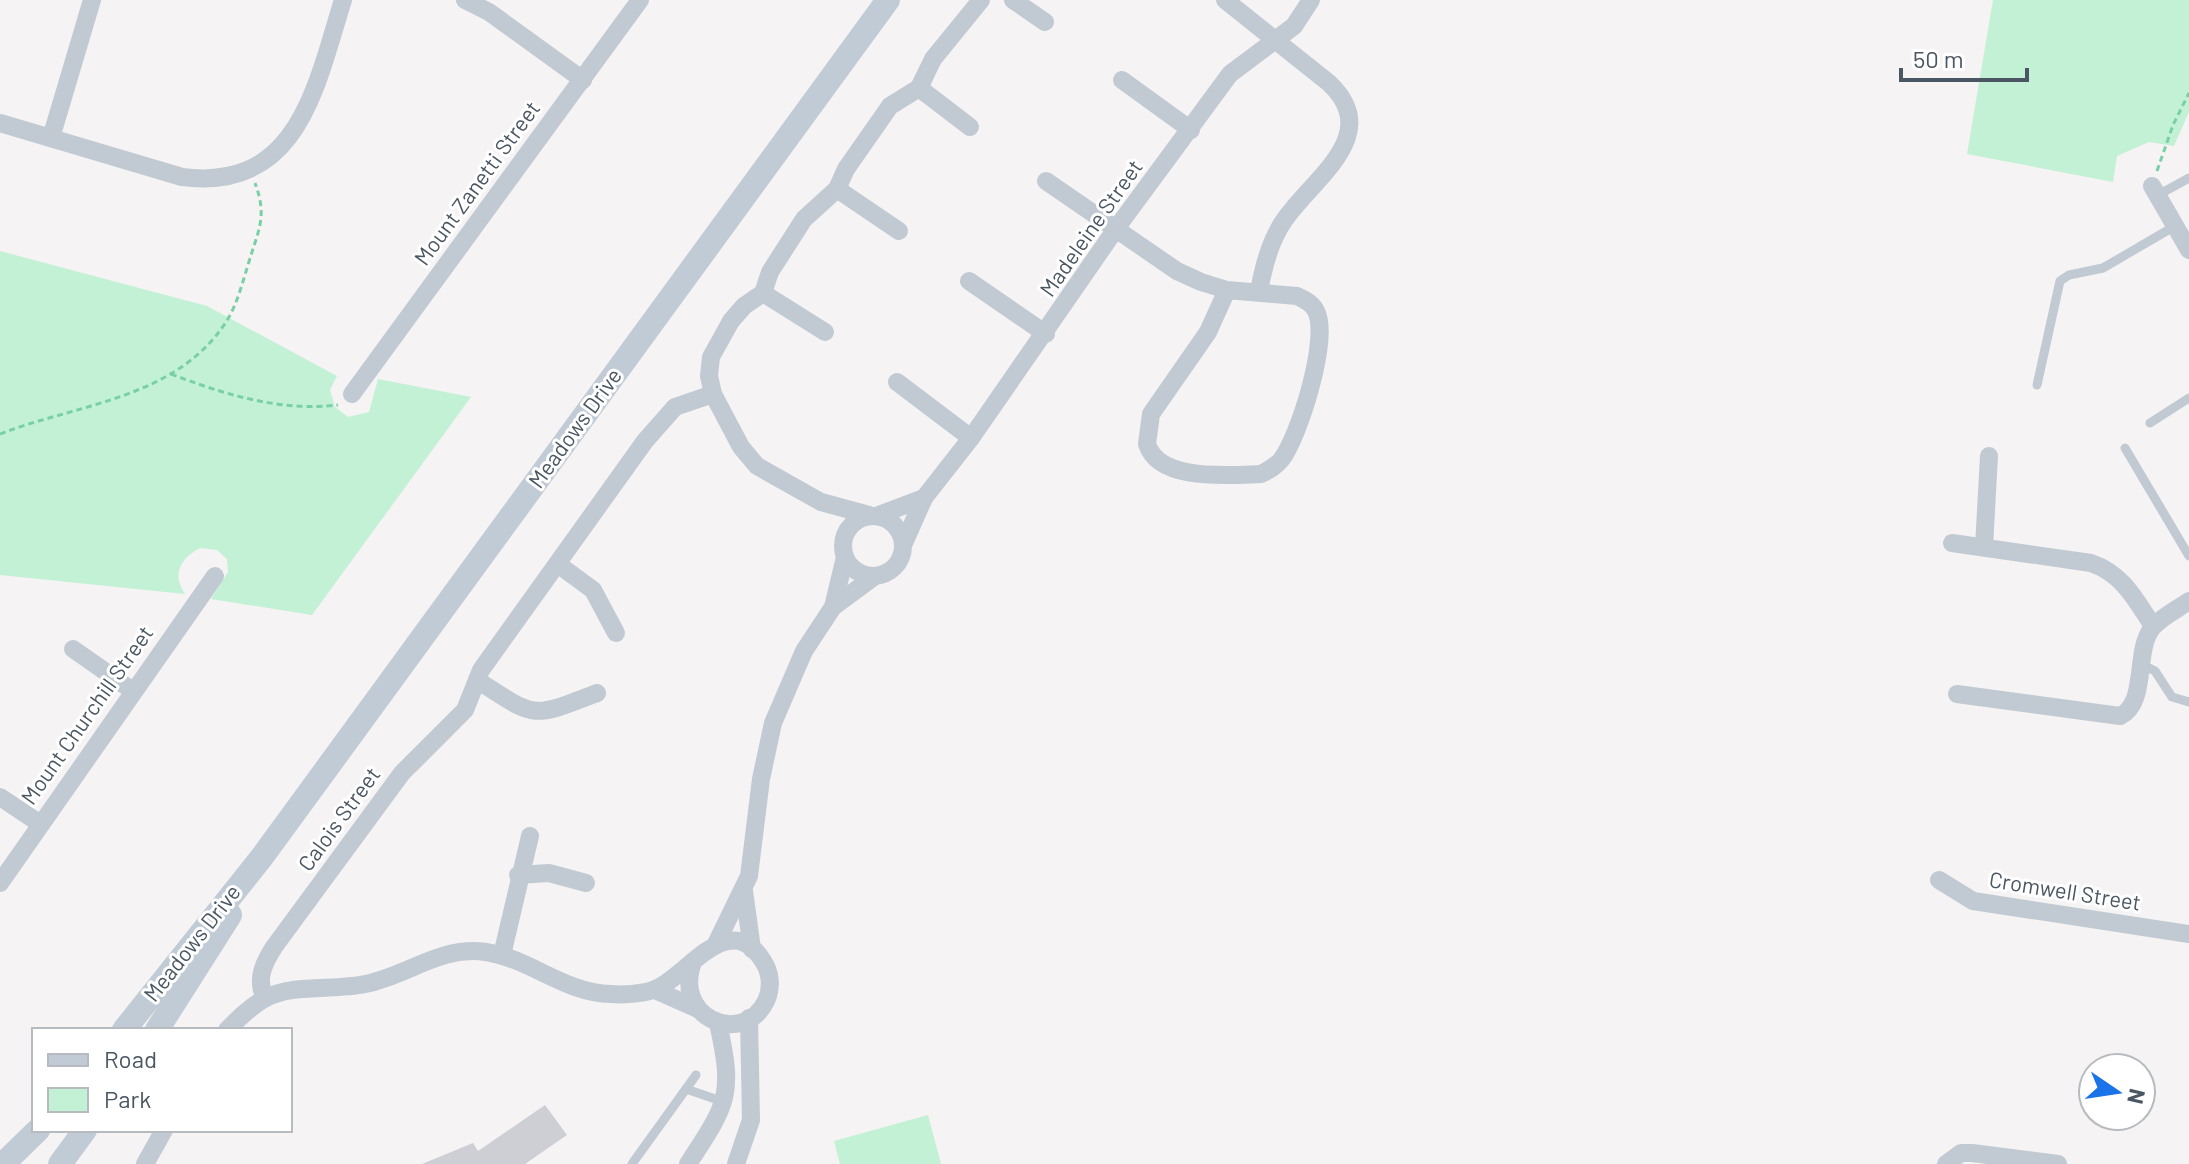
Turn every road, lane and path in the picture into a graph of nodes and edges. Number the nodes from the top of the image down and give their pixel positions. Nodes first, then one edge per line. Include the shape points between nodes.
1 (92, 0) edge
2 (343, 0) edge
3 (465, 0) edge
4 (640, 0) edge
5 (888, 0) edge
6 (981, 0) edge
7 (1013, 0) edge
8 (1225, 0) edge
9 (1311, 0) edge
10 (1045, 22) dead end
11 (1276, 41) junction
12 (583, 80) junction
13 (1122, 80) dead end
14 (919, 88) junction
15 (2189, 93) edge
16 (0, 123) edge
17 (970, 127) dead end
18 (1191, 130) junction
19 (51, 138) junction
20 (249, 168) junction
21 (2189, 178) edge
22 (1046, 181) dead end
23 (837, 189) junction
24 (2155, 191) junction
25 (2175, 226) junction
26 (1115, 230) junction
27 (899, 231) dead end
28 (2189, 250) edge
29 (969, 281) dead end
30 (1227, 290) junction
31 (1259, 292) junction
32 (763, 293) junction
33 (825, 332) dead end
34 (1046, 334) junction
35 (171, 374) junction
36 (897, 382) dead end
37 (2037, 385) dead end
38 (352, 394) joint
39 (713, 394) junction
40 (2189, 398) edge
41 (2150, 423) dead end
42 (0, 434) edge
43 (971, 438) junction
44 (2125, 448) dead end
45 (1989, 456) dead end
46 (924, 498) junction
47 (821, 502) junction
48 (874, 515) junction
49 (904, 543) junction
50 (1952, 543) dead end
51 (1984, 547) junction
52 (844, 548) junction
53 (2189, 556) edge
54 (559, 565) junction
55 (215, 576) dead end
56 (875, 576) junction
57 (2189, 601) edge
58 (833, 607) junction
59 (2153, 626) junction
60 (616, 633) dead end
61 (73, 649) dead end
62 (2141, 663) junction
63 (477, 680) junction
64 (133, 691) junction
65 (597, 693) dead end
66 (1957, 694) dead end
67 (2189, 702) edge
68 (0, 797) edge
69 (39, 823) junction
70 (530, 836) dead end
71 (262, 857) junction
72 (518, 875) junction
73 (1939, 880) dead end
74 (0, 883) edge
75 (586, 883) dead end
76 (744, 891) junction
77 (2189, 934) edge
78 (716, 944) junction
79 (752, 949) junction
80 (502, 955) junction
81 (694, 960) junction
82 (655, 990) junction
83 (265, 998) junction
84 (698, 1009) junction
85 (749, 1018) junction
86 (718, 1023) junction
87 (126, 1028) edge
88 (158, 1028) edge
89 (229, 1028) edge
90 (696, 1075) dead end
91 (686, 1089) junction
92 (724, 1102) junction
93 (36, 1132) edge
94 (44, 1132) edge
95 (84, 1132) edge
96 (163, 1132) edge
97 (3, 1164) edge
98 (20, 1164) edge
99 (60, 1164) edge
100 (145, 1164) edge
101 (632, 1164) edge
102 (688, 1164) edge
103 (736, 1164) edge
104 (1946, 1164) edge
105 (2058, 1164) edge

1 - 19 street
2 - 20 street via 302,120 280,151
3 - 12 street
4 - 12 street, Mount Zanetti Street
5 - 71 street, Meadows Drive
6 - 14 street via 933,59
7 - 10 street
8 - 11 street
9 - 11 street, Madeleine Street
11 - 18 street, Madeleine Street via 1230,74
11 - 31 street via 1343,96 1349,125 1335,162 1281,226
12 - 38 street, Mount Zanetti Street
13 - 18 street
14 - 17 street
14 - 23 street via 890,106
15 - 24 path via 2173,125
16 - 19 street
18 - 26 street, Madeleine Street
19 - 20 street via 182,177 212,178
20 - 35 path via 264,208 237,301 210,342
21 - 24 lane
22 - 26 street
23 - 27 street
23 - 32 street via 804,219 770,272
24 - 25 street
25 - 28 street
25 - 37 lane via 2103,268 2060,281
26 - 30 street via 1177,271
26 - 34 street, Madeleine Street
29 - 34 street
30 - 31 street
30 - 31 street via 1208,332 1151,414 1150,453 1174,469 1261,474 1273,468 1290,445 1312,377 1320,325 1308,301
32 - 33 street
32 - 39 street via 744,306 711,357
34 - 43 street, Madeleine Street
35 - 38 path via 217,392 298,407 338,406
35 - 42 path via 126,396
36 - 43 street
39 - 47 street via 757,466
39 - 54 street, Calois Street via 675,407 660,422
40 - 41 lane
43 - 46 street, Madeleine Street
44 - 53 lane
45 - 51 street
46 - 48 street
46 - 49 street, Madeleine Street
47 - 48 street
47 - 52 street
48 - 49 street via 896,525
48 - 52 street via 851,525
49 - 56 street, Madeleine Street via 899,561
50 - 51 street
51 - 59 street via 2109,569
52 - 56 street via 857,571
52 - 58 street, Madeleine Street
54 - 60 street via 593,590
54 - 63 street, Calois Street
55 - 64 street, Mount Churchill Street
56 - 58 street, Madeleine Street
57 - 59 street
58 - 76 street, Madeleine Street via 804,651 773,723
59 - 62 street
61 - 64 street
62 - 66 street via 2133,703 2120,716
62 - 67 lane via 2155,671 2172,697
63 - 65 street via 532,713
63 - 83 street, Calois Street via 465,710 402,773 267,957 260,983
64 - 69 street, Mount Churchill Street
68 - 69 street
69 - 74 street, Mount Churchill Street
70 - 72 street
71 - 87 street, Meadows Drive
71 - 88 street, Meadows Drive
72 - 75 street via 549,873
72 - 80 street
73 - 77 street, Cromwell Street via 1973,901
76 - 78 street, Madeleine Street
76 - 79 street, Madeleine Street
78 - 79 street via 730,941
78 - 81 street, Madeleine Street
79 - 85 street, Madeleine Street via 767,967 769,990 759,1011
80 - 82 street via 566,986 610,994
80 - 83 street via 459,951 366,984
81 - 82 street, Madeleine Street
81 - 84 street via 688,987
82 - 84 street
83 - 89 street
84 - 86 street
85 - 86 street
85 - 103 street via 751,1120
86 - 92 street via 728,1070
90 - 91 lane
91 - 92 lane
91 - 101 lane
92 - 102 street
93 - 97 street
94 - 98 street
95 - 99 street
96 - 100 street
104 - 105 street via 1961,1153

